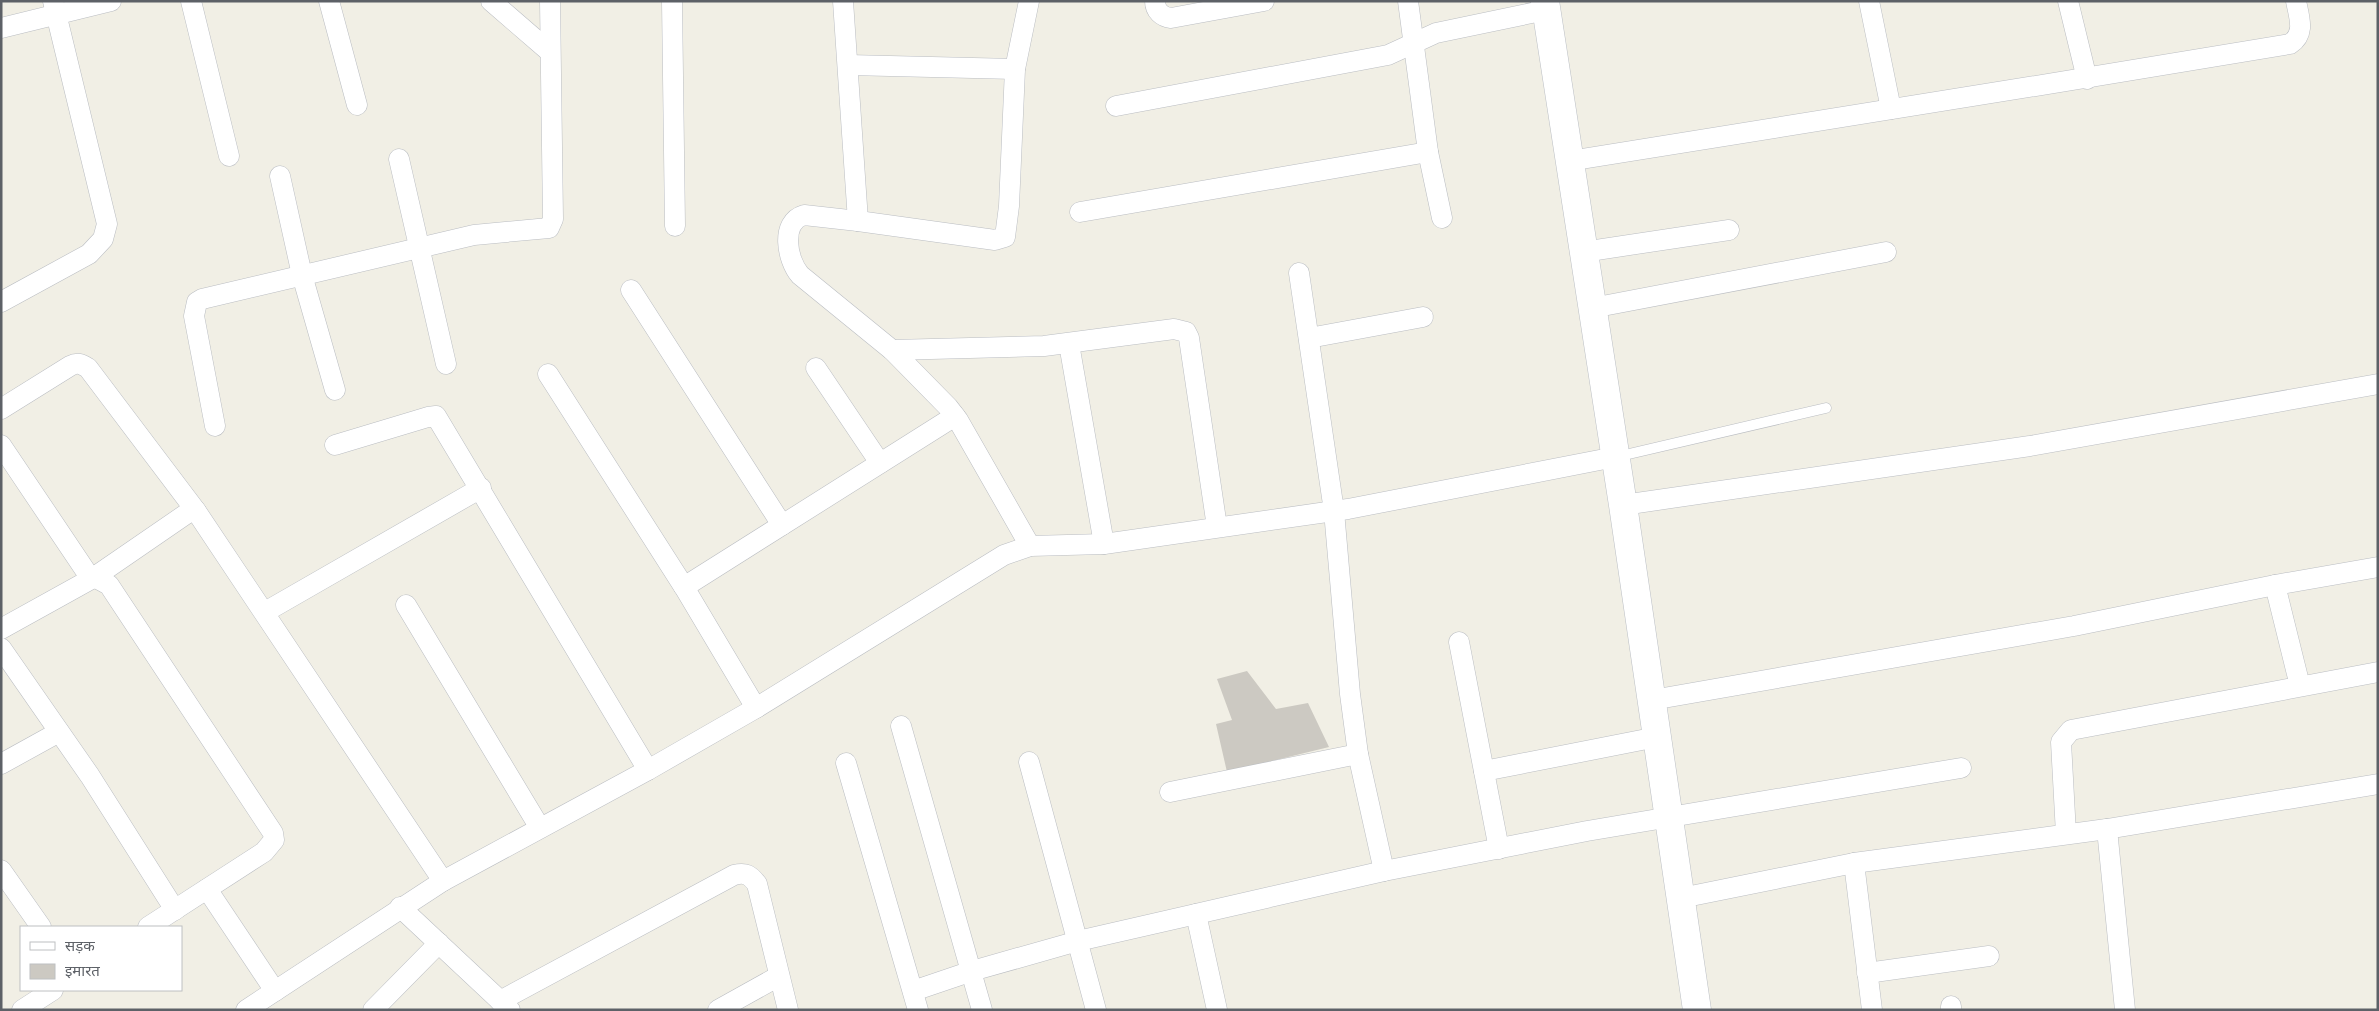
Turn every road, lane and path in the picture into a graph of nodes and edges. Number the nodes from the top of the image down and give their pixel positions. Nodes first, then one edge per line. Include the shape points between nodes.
1 (111, 1) edge
2 (191, 1) edge
3 (329, 1) edge
4 (490, 1) edge
5 (550, 1) edge
6 (672, 1) edge
7 (843, 1) edge
8 (1029, 1) edge
9 (1155, 1) edge
10 (1264, 1) edge
11 (1408, 1) edge
12 (1869, 1) edge
13 (2068, 1) edge
14 (2296, 1) edge
15 (1546, 6) edge
16 (55, 8) edge
17 (1, 28) edge
18 (1414, 42) junction
19 (550, 52) junction
20 (848, 65) junction
21 (1015, 69) junction
22 (2087, 79) junction
23 (357, 105) dead end
24 (1116, 106) dead end
25 (1891, 109) junction
26 (1428, 152) junction
27 (229, 156) dead end
28 (399, 159) dead end
29 (1570, 161) junction
30 (280, 176) dead end
31 (1080, 212) dead end
32 (1442, 218) dead end
33 (858, 220) junction
34 (675, 226) dead end
35 (1729, 230) dead end
36 (418, 247) junction
37 (1583, 252) junction
38 (1886, 252) dead end
39 (1299, 273) dead end
40 (302, 275) junction
41 (631, 290) dead end
42 (1, 302) edge
43 (1592, 308) junction
44 (1423, 317) dead end
45 (1309, 338) junction
46 (1069, 344) junction
47 (892, 350) junction
48 (446, 364) dead end
49 (816, 368) dead end
50 (548, 374) dead end
51 (2378, 384) edge
52 (335, 390) dead end
53 (1826, 408) dead end
54 (1, 409) edge
55 (955, 416) junction
56 (215, 426) dead end
57 (1, 445) edge
58 (334, 445) dead end
59 (1615, 457) junction
60 (880, 464) junction
61 (480, 488) junction
62 (1623, 505) junction
63 (196, 510) junction
64 (1334, 511) junction
65 (782, 525) junction
66 (1217, 527) junction
67 (1104, 544) junction
68 (1030, 546) junction
69 (2378, 567) edge
70 (93, 578) junction
71 (2275, 585) junction
72 (684, 587) junction
73 (406, 605) dead end
74 (265, 612) junction
75 (1, 629) edge
76 (1459, 642) dead end
77 (1, 648) edge
78 (2378, 672) edge
79 (2300, 686) junction
80 (1652, 700) junction
81 (756, 708) junction
82 (901, 726) dead end
83 (60, 732) junction
84 (1657, 737) junction
85 (1358, 754) junction
86 (1029, 762) dead end
87 (846, 763) dead end
88 (1, 764) edge
89 (1961, 768) dead end
90 (648, 770) junction
91 (1484, 772) junction
92 (2378, 784) edge
93 (1170, 792) dead end
94 (1668, 817) junction
95 (540, 828) junction
96 (2107, 829) junction
97 (2066, 834) junction
98 (1499, 849) junction
99 (1854, 863) junction
100 (1, 870) edge
101 (1384, 872) junction
102 (443, 880) junction
103 (207, 889) junction
104 (1682, 898) junction
105 (400, 908) junction
106 (175, 910) junction
107 (1196, 914) junction
108 (40, 926) edge
109 (150, 926) edge
110 (1078, 941) junction
111 (438, 943) junction
112 (1990, 956) dead end
113 (972, 971) junction
114 (1867, 973) junction
115 (779, 976) junction
116 (51, 991) edge
117 (275, 991) junction
118 (916, 1000) edge
119 (505, 1005) edge
120 (22, 1010) edge
121 (246, 1010) edge
122 (373, 1010) edge
123 (718, 1010) edge
124 (788, 1010) edge
125 (982, 1010) edge
126 (1096, 1010) edge
127 (1217, 1010) edge
128 (1697, 1010) edge
129 (1872, 1010) edge
130 (2125, 1010) edge

1 - 16 street
2 - 27 street
3 - 23 street
4 - 19 street
5 - 19 street
6 - 34 street
7 - 20 street
8 - 21 street
9 - 10 street via 1159,13 1171,18
11 - 18 street
12 - 25 street
13 - 22 street
14 - 22 street via 2301,32 2290,44
15 - 18 street via 1436,33
15 - 29 main road
16 - 17 street
16 - 42 street via 107,224 104,239 89,254
18 - 24 street via 1388,56
18 - 26 street
19 - 36 street via 553,219 549,228 474,235
20 - 21 street
20 - 33 street
21 - 33 street via 1010,206 1005,238 995,240
22 - 25 street
25 - 29 street
26 - 31 street
26 - 32 street
28 - 36 street
29 - 37 main road
30 - 40 street
33 - 47 street via 796,217 789,231 790,259 800,274
35 - 37 street
36 - 40 street
36 - 48 street
37 - 43 main road
38 - 43 street
39 - 45 street
40 - 52 street
40 - 56 street via 197,302 194,316
41 - 65 street
43 - 59 main road
44 - 45 street
45 - 64 street
46 - 47 street
46 - 66 street via 1174,329 1186,332
46 - 67 street
47 - 55 street
49 - 60 street
50 - 72 street
51 - 62 street via 2030,446
53 - 59 lane
54 - 63 street via 70,366 82,364
55 - 60 street
55 - 68 street
57 - 70 street
58 - 61 street via 436,416
59 - 62 main road
59 - 64 street
60 - 65 street
61 - 74 street
61 - 90 street
62 - 80 main road
63 - 70 street
63 - 74 street
64 - 66 street
64 - 85 street
65 - 72 street
66 - 67 street
67 - 68 street
68 - 81 street via 1004,555
69 - 71 street
70 - 75 street
70 - 103 street via 109,585 273,833 270,847
71 - 79 street
71 - 80 street via 2074,626
72 - 81 street
73 - 95 street
74 - 102 street
76 - 91 street
77 - 83 street
78 - 79 street
79 - 97 street via 2071,730 2061,742 2060,755
80 - 84 main road
81 - 90 street
82 - 113 street
83 - 88 street
83 - 106 street
84 - 91 street
84 - 94 main road
85 - 93 street
85 - 101 street
86 - 110 street
87 - 118 street
89 - 94 street
90 - 95 street
91 - 98 street
92 - 96 street
94 - 98 street
94 - 104 main road
95 - 102 street
96 - 97 street
96 - 130 street
97 - 99 street
98 - 101 street
99 - 104 street
99 - 114 street
100 - 108 street
101 - 107 street
102 - 105 street
103 - 106 street
103 - 117 street
104 - 128 main road
105 - 111 street
105 - 117 street
106 - 109 street
107 - 110 street
107 - 127 street
110 - 113 street
110 - 126 street
111 - 119 street
111 - 122 street
112 - 114 street
113 - 118 street
113 - 125 street
114 - 129 street
115 - 119 street via 757,884 750,875 742,873
115 - 123 street
115 - 124 street
116 - 120 street
117 - 121 street

